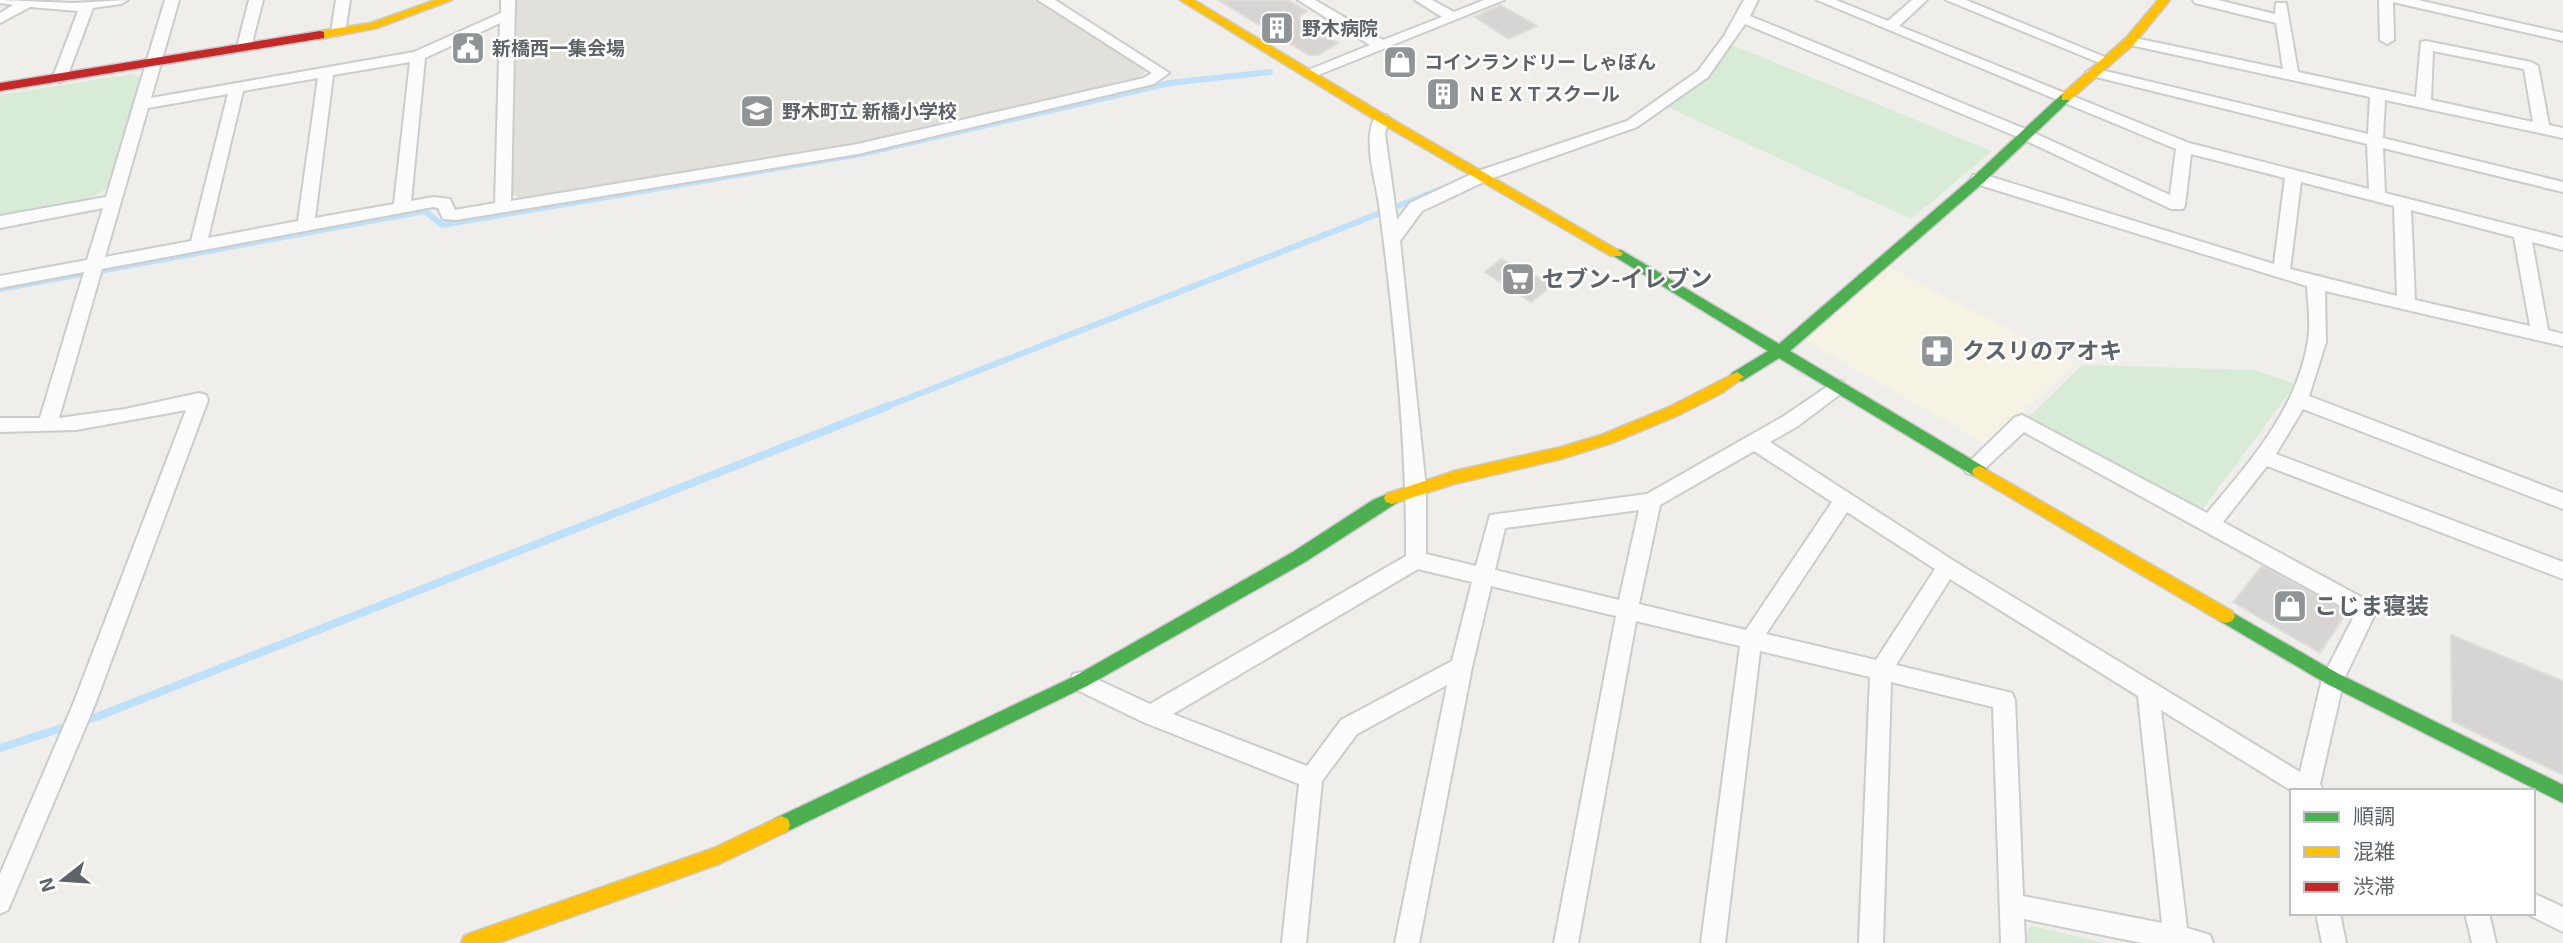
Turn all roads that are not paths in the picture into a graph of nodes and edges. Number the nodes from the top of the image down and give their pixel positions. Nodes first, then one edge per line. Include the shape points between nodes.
1 (5, 0) edge
2 (121, 0) edge
3 (172, 0) edge
4 (256, 0) edge
5 (343, 0) edge
6 (446, 0) edge
7 (1045, 0) edge
8 (1186, 0) edge
9 (1305, 0) edge
10 (1422, 0) edge
11 (1497, 0) edge
12 (1751, 0) edge
13 (1824, 0) edge
14 (1920, 0) edge
15 (1953, 0) edge
16 (2164, 0) edge
17 (2200, 0) edge
18 (2386, 0) edge
19 (2399, 0) edge
20 (2485, 0) edge
21 (31, 1) edge
22 (427, 4) edge
23 (87, 5) junction
24 (508, 8) edge
25 (2282, 13) joint
26 (1453, 18) junction
27 (1743, 18) junction
28 (0, 19) edge
29 (2491, 21) junction
30 (1889, 27) junction
31 (338, 32) junction
32 (2563, 37) edge
33 (2388, 40) dead end
34 (2130, 41) junction
35 (1380, 45) junction
36 (244, 47) junction
37 (418, 57) junction
38 (2105, 60) junction
39 (154, 62) junction
40 (326, 71) junction
41 (2093, 72) junction
42 (1311, 74) junction
43 (2291, 75) junction
44 (60, 77) junction
45 (237, 86) junction
46 (0, 87) edge
47 (2378, 93) junction
48 (2067, 98) junction
49 (143, 103) junction
50 (2423, 103) junction
51 (1381, 118) junction
52 (2542, 129) junction
53 (2563, 133) edge
54 (2024, 134) junction
55 (2375, 142) junction
56 (2184, 147) junction
57 (2294, 173) junction
58 (1484, 175) junction
59 (1979, 179) junction
60 (2563, 187) edge
61 (2377, 195) junction
62 (112, 201) junction
63 (2402, 202) junction
64 (2177, 205) junction
65 (503, 207) junction
66 (402, 208) junction
67 (0, 222) edge
68 (306, 225) junction
69 (2522, 233) junction
70 (2171, 237) junction
71 (1392, 240) junction
72 (2563, 244) edge
73 (198, 245) junction
74 (93, 265) junction
75 (2281, 272) junction
76 (0, 282) edge
77 (2316, 283) junction
78 (2406, 304) junction
79 (2540, 335) junction
80 (2563, 340) edge
81 (1781, 350) junction
82 (1837, 387) junction
83 (2300, 400) junction
84 (0, 425) edge
85 (47, 426) junction
86 (1754, 441) junction
87 (2264, 457) junction
88 (1973, 468) junction
89 (1416, 488) junction
90 (1845, 499) junction
91 (1651, 501) junction
92 (2563, 501) edge
93 (2209, 525) junction
94 (1416, 560) junction
95 (1947, 567) junction
96 (2563, 571) edge
97 (1484, 576) junction
98 (1627, 612) junction
99 (1751, 639) junction
100 (1461, 667) junction
101 (1881, 671) junction
102 (2333, 679) junction
103 (1081, 681) junction
104 (2148, 688) junction
105 (1151, 715) junction
106 (1311, 778) junction
107 (2307, 789) edge
108 (2309, 789) edge
109 (2563, 794) edge
110 (0, 902) edge
111 (2011, 905) junction
112 (2535, 906) edge
113 (2328, 915) edge
114 (2477, 915) edge
115 (2563, 920) edge
116 (2176, 936) junction
117 (471, 943) edge
118 (1294, 943) edge
119 (1407, 943) edge
120 (1566, 943) edge
121 (1713, 943) edge
122 (1871, 943) edge
123 (2013, 943) edge
124 (2201, 943) edge
125 (2333, 943) edge
126 (2484, 943) edge

1 - 21 street
2 - 23 street
3 - 39 street
4 - 36 street
5 - 31 street
6 - 22 street
7 - 65 street via 1162,73 1149,82 858,149
8 - 42 street
9 - 35 street
10 - 26 street
11 - 26 street
12 - 27 street
13 - 30 street
14 - 30 street
15 - 38 street
16 - 34 street
17 - 25 street
18 - 33 street
19 - 29 street
20 - 29 street
21 - 23 street
21 - 28 street
22 - 31 street via 373,26
23 - 44 street
24 - 37 street
24 - 65 street
25 - 43 street
26 - 35 street
27 - 54 street
27 - 58 street via 1703,74 1632,124
29 - 32 street
30 - 48 street
31 - 36 street
34 - 38 street
34 - 43 street
35 - 42 street
36 - 39 street
37 - 40 street
37 - 66 street
38 - 41 street
39 - 44 street
39 - 49 street
40 - 45 street
40 - 68 street
41 - 48 street
41 - 55 street
42 - 51 street
43 - 47 street
44 - 46 street
45 - 49 street
45 - 73 street
47 - 50 street
47 - 55 street
48 - 54 street
48 - 56 street
49 - 62 street
50 - 52 street
50 - 52 street via 2426,45 2531,66
51 - 58 street
51 - 71 street via 1377,134
52 - 53 street
54 - 59 street
54 - 64 street
55 - 60 street
55 - 61 street
56 - 57 street
56 - 64 street
57 - 61 street
57 - 75 street
58 - 71 street via 1416,207
58 - 81 street
59 - 70 street
59 - 81 street
61 - 63 street
62 - 67 street
62 - 74 street
63 - 69 street
63 - 78 street
64 - 70 street
65 - 66 street via 456,215 449,215 439,201
66 - 68 street
68 - 73 street
69 - 72 street
69 - 79 street
70 - 75 street
71 - 89 street
73 - 74 street
74 - 76 street
74 - 85 street
75 - 77 street
77 - 78 street
77 - 83 street via 2317,341
78 - 79 street
79 - 80 street
81 - 82 street
81 - 89 street via 1717,389 1649,422 1565,452
82 - 86 street
82 - 88 street
83 - 87 street
83 - 92 street
84 - 85 street
85 - 110 street via 117,420 200,400 83,707
86 - 90 street
86 - 91 street
87 - 93 street
87 - 96 street
88 - 93 street via 2022,422
88 - 102 street
89 - 94 street
89 - 103 street via 1379,504 1299,557
90 - 95 street
90 - 99 street
91 - 97 street via 1497,521
91 - 98 street
93 - 102 street via 2367,610
94 - 97 street
94 - 105 street
95 - 101 street
95 - 104 street
97 - 98 street
97 - 100 street
98 - 99 street
98 - 120 street
99 - 101 street
99 - 121 street
100 - 106 street via 1349,727
100 - 119 street
101 - 111 street via 2004,700
101 - 122 street
102 - 108 street
102 - 109 street
103 - 105 street
103 - 117 street via 719,855
104 - 107 street
104 - 116 street
105 - 106 street
106 - 118 street
111 - 116 street
111 - 123 street
112 - 115 street
113 - 125 street
114 - 126 street
116 - 124 street

